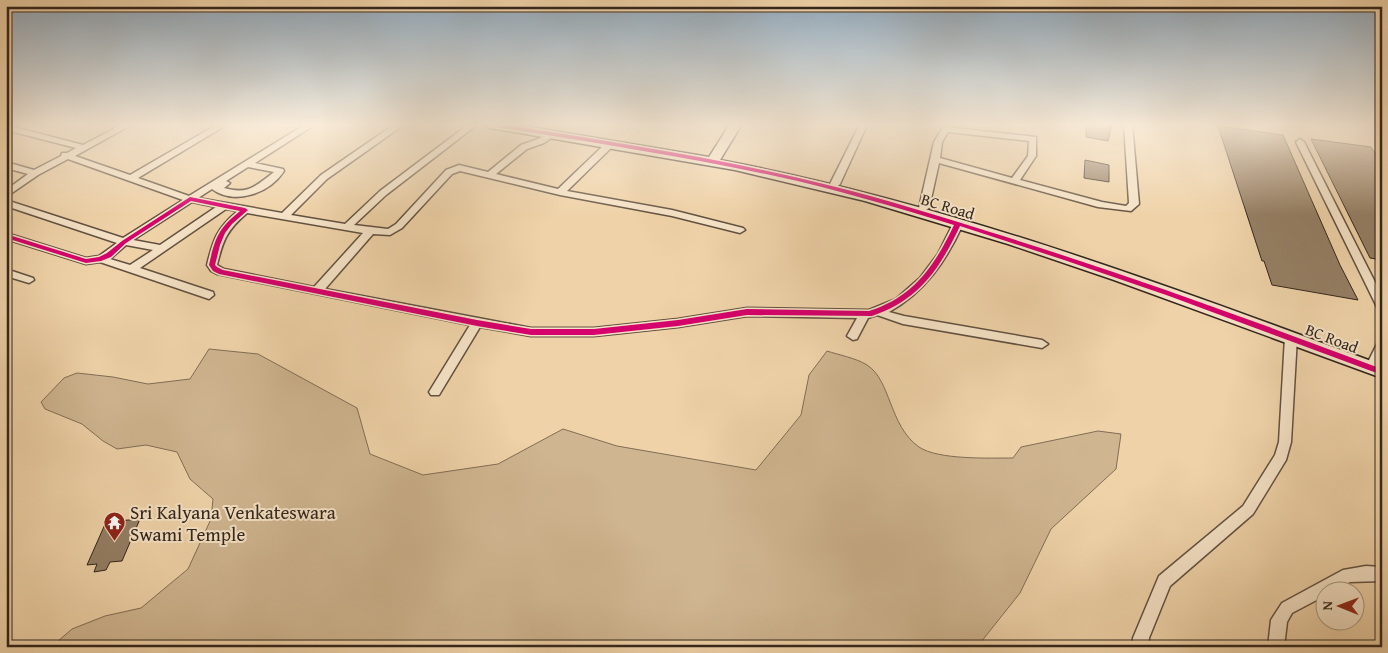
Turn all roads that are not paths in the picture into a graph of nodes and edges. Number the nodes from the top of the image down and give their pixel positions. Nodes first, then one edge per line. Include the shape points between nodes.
1 (68, 154) edge
2 (172, 154) edge
3 (266, 154) edge
4 (357, 154) edge
5 (434, 154) edge
6 (515, 154) edge
7 (599, 154) edge
8 (677, 154) edge
9 (684, 154) edge
10 (717, 154) edge
11 (848, 154) edge
12 (935, 154) edge
13 (1032, 154) edge
14 (1130, 154) edge
15 (1306, 154) edge
16 (65, 156) junction
17 (934, 158) junction
18 (713, 160) junction
19 (6, 165) edge
20 (250, 165) junction
21 (35, 173) junction
22 (490, 175) junction
23 (231, 176) junction
24 (131, 178) junction
25 (1014, 181) junction
26 (834, 184) junction
27 (560, 192) junction
28 (6, 194) edge
29 (190, 199) junction
30 (6, 203) edge
31 (225, 205) junction
32 (245, 210) junction
33 (922, 210) junction
34 (284, 216) junction
35 (958, 224) junction
36 (346, 228) junction
37 (740, 230) dead end
38 (370, 231) junction
39 (6, 236) edge
40 (124, 242) junction
41 (161, 248) junction
42 (102, 259) junction
43 (132, 270) junction
44 (6, 272) edge
45 (29, 280) dead end
46 (318, 291) junction
47 (209, 295) dead end
48 (1382, 306) edge
49 (878, 312) junction
50 (864, 314) junction
51 (476, 323) junction
52 (1292, 334) junction
53 (853, 336) dead end
54 (1042, 344) dead end
55 (1382, 345) edge
56 (1379, 366) edge
57 (435, 392) dead end
58 (1382, 574) edge
59 (1140, 647) edge
60 (1276, 647) edge

1 - 16 street
2 - 24 street
3 - 20 street
4 - 34 street via 324,177
5 - 36 street via 383,193
6 - 22 street
7 - 27 street
8 - 18 street, BC Road
9 - 18 street, BC Road
10 - 18 street
11 - 26 street
12 - 17 street
13 - 25 street
14 - 25 street via 1134,204 1128,209 1101,205
15 - 48 street
16 - 21 street
16 - 24 street
17 - 25 street
17 - 33 street
18 - 26 street, BC Road
18 - 33 street, BC Road
19 - 21 street
20 - 23 street
20 - 23 street via 280,171 247,195 217,188
21 - 28 street
22 - 27 street
22 - 38 street via 454,169 395,230 384,233
23 - 29 street
24 - 29 street
26 - 33 street, BC Road
27 - 37 street via 672,213
29 - 31 street
29 - 40 street
30 - 40 street
31 - 32 street
31 - 41 street
32 - 34 street
32 - 46 street via 221,231 212,265 215,269
33 - 35 street, BC Road
33 - 52 street, BC Road via 1032,240 1245,313
34 - 36 street
35 - 49 street via 944,254 928,277 897,302
35 - 52 street, BC Road
36 - 38 street
38 - 46 street
39 - 42 street via 86,261
40 - 41 street
40 - 42 street
41 - 43 street
42 - 43 street
43 - 47 street
44 - 45 street
46 - 51 street
49 - 50 street
49 - 54 street via 903,320
50 - 51 street via 747,312 594,332 530,332
50 - 53 street
51 - 57 street
52 - 56 street, BC Road
52 - 59 street via 1285,442 1281,456 1248,510 1164,581
55 - 56 street
58 - 60 street via 1348,574 1287,608 1280,620

